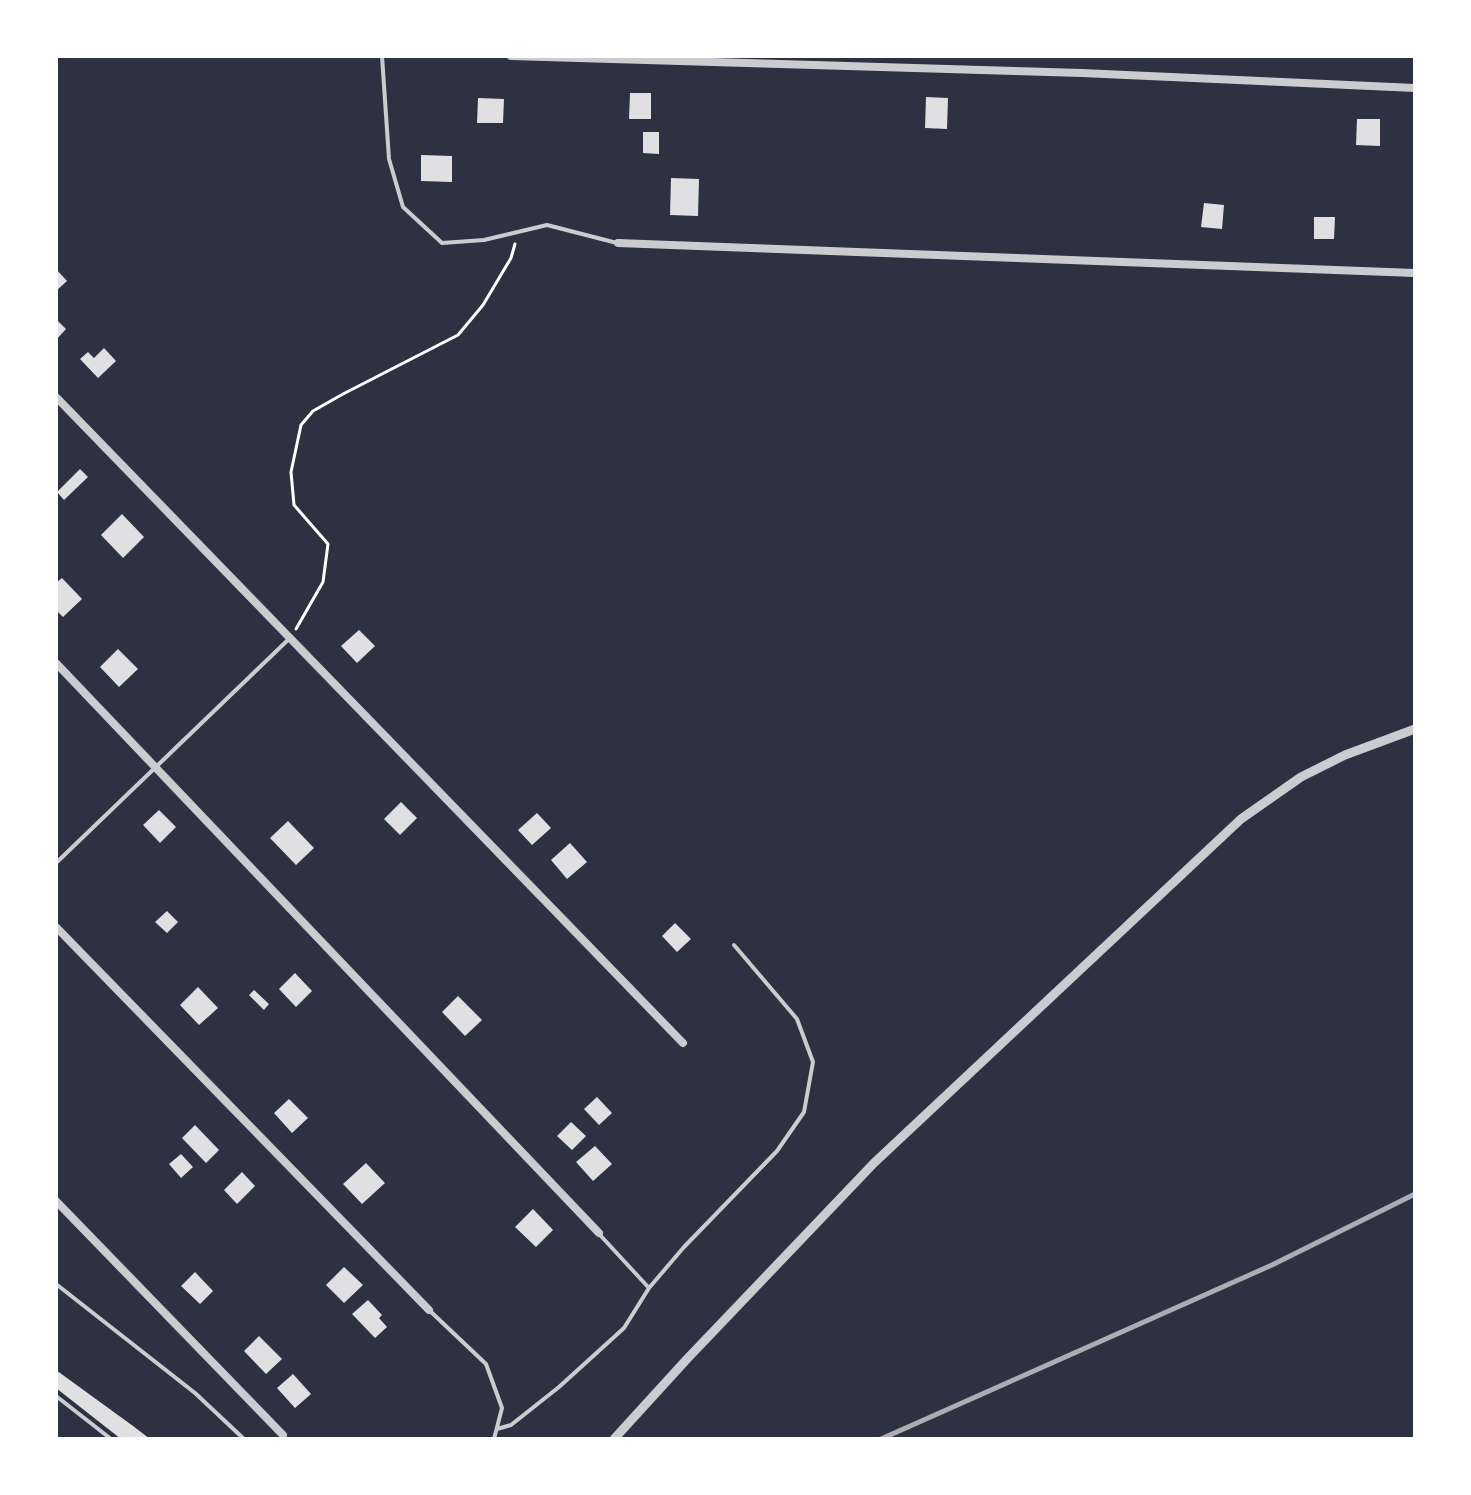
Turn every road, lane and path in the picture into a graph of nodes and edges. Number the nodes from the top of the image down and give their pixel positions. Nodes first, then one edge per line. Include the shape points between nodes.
1 (382, 56) edge
2 (511, 56) edge
3 (1415, 88) edge
4 (517, 232) junction
5 (618, 243) joint
6 (1415, 273) edge
7 (56, 397) edge
8 (291, 637) junction
9 (56, 663) edge
10 (1415, 729) edge
11 (155, 766) junction
12 (56, 863) edge
13 (56, 927) edge
14 (734, 945) dead end
15 (683, 1043) dead end
16 (56, 1201) edge
17 (599, 1233) joint
18 (56, 1284) edge
19 (649, 1288) junction
20 (429, 1310) joint
21 (56, 1396) edge
22 (497, 1429) junction
23 (285, 1437) edge
24 (111, 1439) edge
25 (244, 1439) edge
26 (494, 1439) edge
27 (614, 1439) edge

1 - 4 lane via 389,159 403,207 442,243
2 - 3 street
4 - 5 lane via 547,225
4 - 8 path via 511,258 458,335 313,411 301,425 291,472 294,505 328,544 323,582
5 - 6 street
7 - 8 street
8 - 11 lane
8 - 15 street
9 - 11 street
10 - 27 street via 1301,777 1207,849 874,1163
11 - 12 lane
11 - 17 street
13 - 20 street
14 - 19 lane via 797,1019 813,1062 804,1112 777,1151
16 - 23 street
17 - 19 lane
18 - 25 lane via 195,1393
19 - 22 lane via 624,1328 547,1397 511,1425
20 - 22 lane via 486,1364 502,1408
21 - 24 lane
22 - 26 lane

